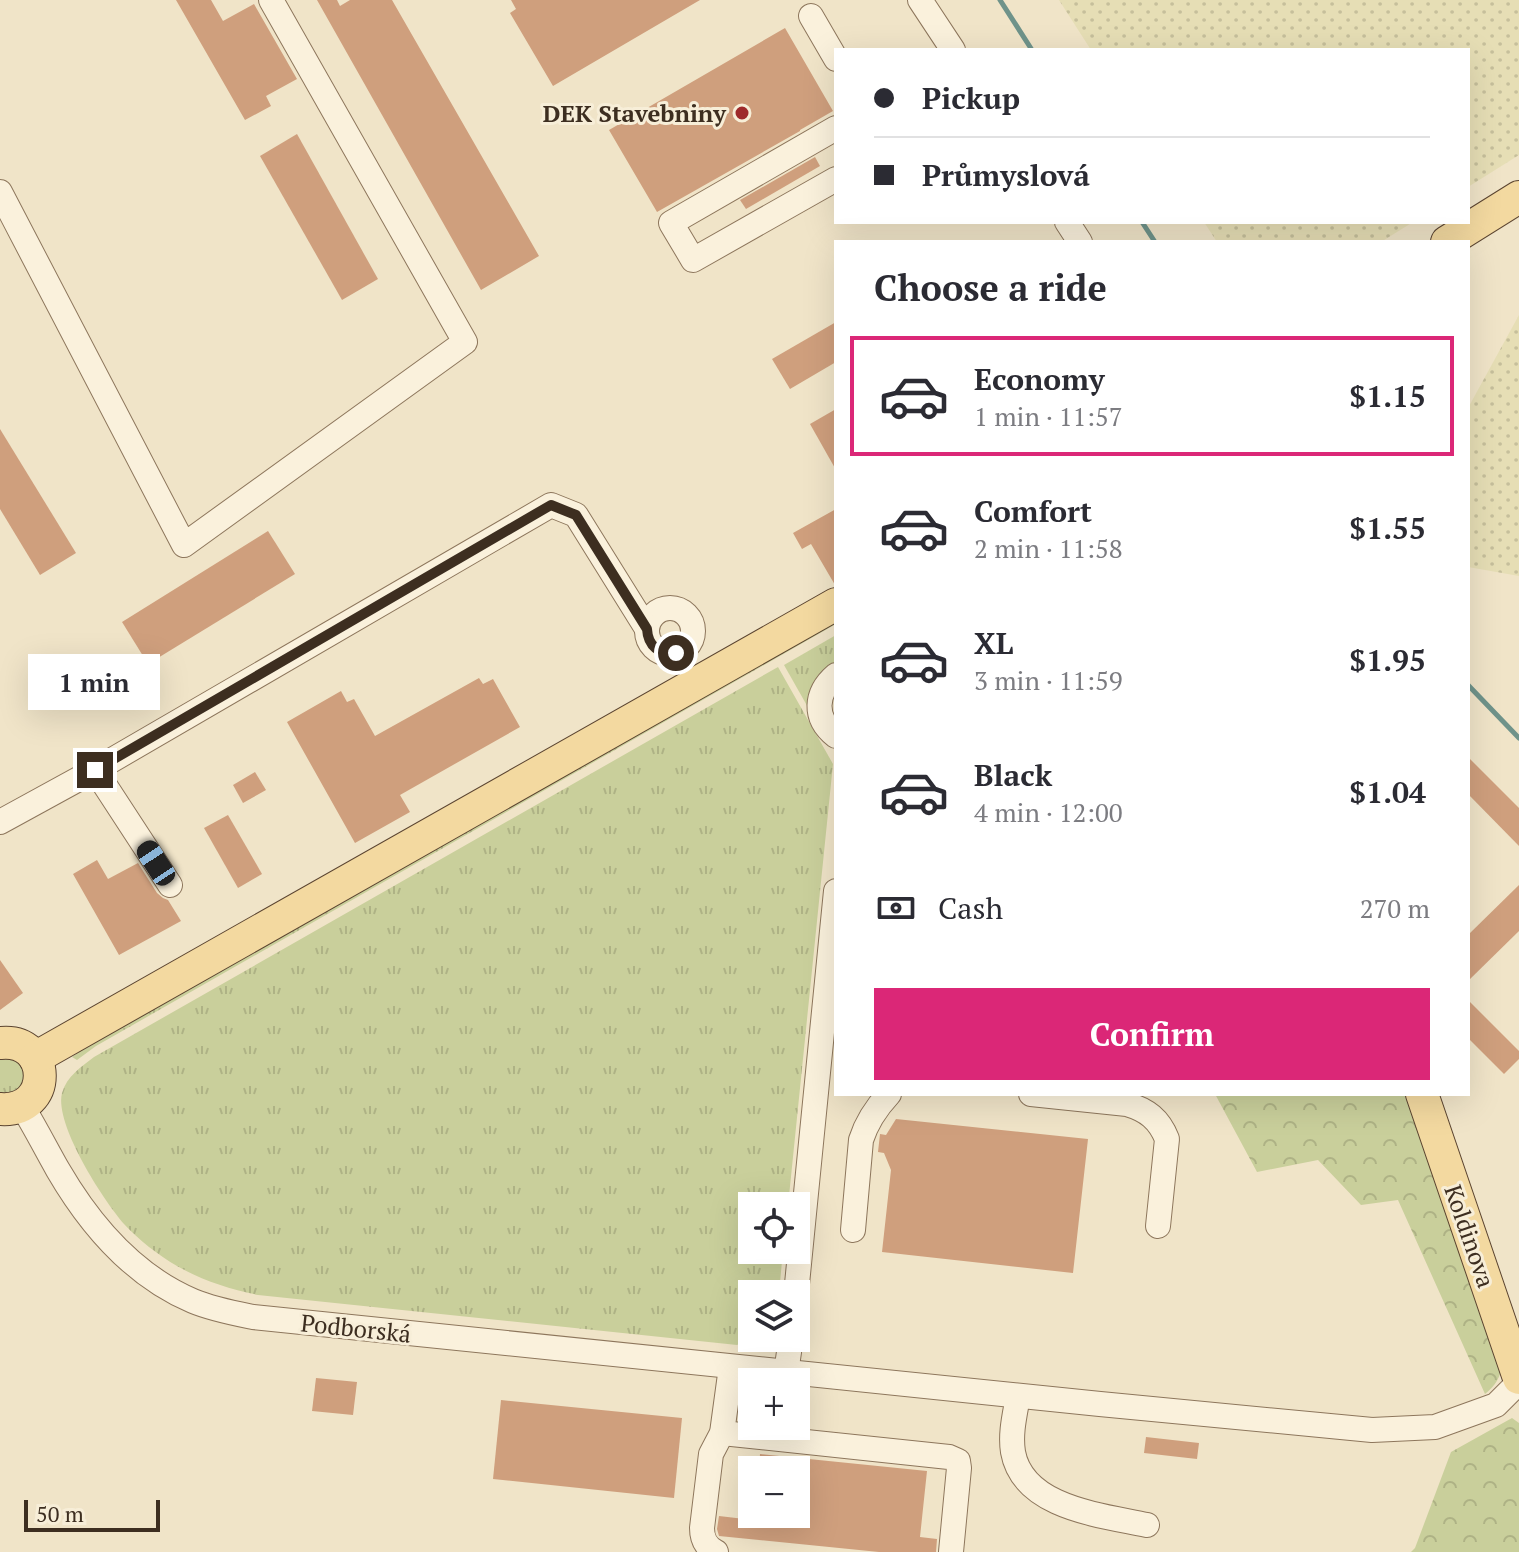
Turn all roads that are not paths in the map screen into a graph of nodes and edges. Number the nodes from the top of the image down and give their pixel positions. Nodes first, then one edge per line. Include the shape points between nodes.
1 (271, 0) edge
2 (920, 0) edge
3 (811, 16) dead end
4 (952, 48) edge
5 (834, 56) edge
6 (834, 129) edge
7 (834, 180) edge
8 (0, 192) edge
9 (1519, 197) edge
10 (1450, 240) edge
11 (834, 605) edge
12 (647, 629) dead end
13 (834, 677) edge
14 (834, 734) edge
15 (95, 770) junction
16 (0, 822) edge
17 (170, 885) dead end
18 (834, 931) edge
19 (0, 1043) edge
20 (828, 1050) edge
21 (35, 1058) junction
22 (887, 1096) edge
23 (1050, 1096) edge
24 (1423, 1096) edge
25 (11, 1107) edge
26 (1158, 1226) dead end
27 (853, 1230) dead end
28 (798, 1280) edge
29 (731, 1367) junction
30 (740, 1368) edge
31 (810, 1375) edge
32 (1519, 1380) edge
33 (1018, 1396) junction
34 (722, 1433) junction
35 (1147, 1525) dead end
36 (716, 1552) edge
37 (951, 1552) edge

1 - 8 street via 465,342 184,545
2 - 4 street
3 - 5 street
6 - 7 street via 671,223 693,260
9 - 10 main road
11 - 21 main road
12 - 15 street via 576,515 551,505
13 - 14 street via 826,684 819,708
15 - 16 street
15 - 17 street
18 - 20 street
19 - 21 main road via 20,1045
20 - 28 street
21 - 25 main road via 40,1083 33,1096
22 - 27 street via 861,1140
23 - 26 street via 1127,1104 1153,1116 1167,1139
24 - 32 main road, Koldinova
25 - 29 street, Podborská via 37,1130 88,1215 123,1256 156,1282 193,1301 253,1317
29 - 30 street, Podborská
29 - 34 street
31 - 33 street, Podborská
32 - 33 street, Podborská via 1496,1405 1435,1427 1372,1430
33 - 35 street via 1013,1452 1031,1486 1047,1498
34 - 36 street via 711,1454 702,1528 706,1544
34 - 37 street via 958,1461

